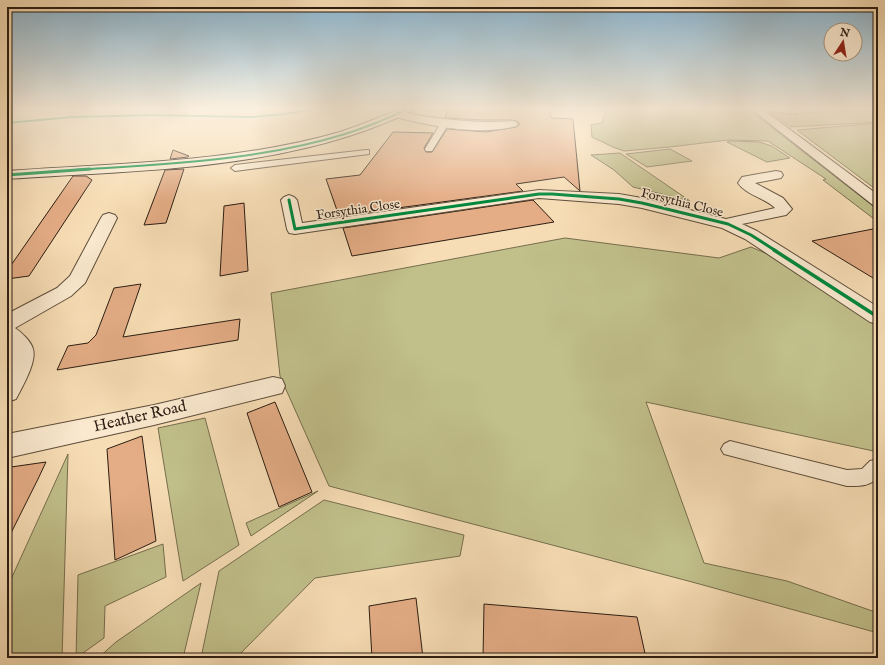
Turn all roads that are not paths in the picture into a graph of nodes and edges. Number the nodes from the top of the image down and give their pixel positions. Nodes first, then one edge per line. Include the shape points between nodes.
1 (327, 139) edge
2 (435, 139) edge
3 (796, 139) edge
4 (288, 149) junction
5 (429, 149) dead end
6 (366, 152) dead end
7 (295, 161) junction
8 (235, 168) dead end
9 (7, 175) edge
10 (776, 175) dead end
11 (289, 200) dead end
12 (878, 202) edge
13 (109, 218) dead end
14 (728, 224) junction
15 (878, 317) edge
16 (7, 323) edge
17 (7, 333) edge
18 (273, 386) dead end
19 (7, 392) edge
20 (7, 446) edge
21 (730, 449) dead end
22 (878, 468) edge

1 - 4 street
2 - 5 lane
3 - 12 street
4 - 7 lane
4 - 9 street via 193,162
6 - 7 lane
7 - 8 lane
10 - 14 street via 747,180 745,183 784,209
11 - 14 street, Forsythia Close via 295,229 539,194 619,199
13 - 16 street via 78,279 64,292
14 - 15 street, Forsythia Close via 751,235
17 - 19 street via 22,349 21,363
18 - 20 street, Heather Road via 154,415
21 - 22 lane via 847,478 866,477

